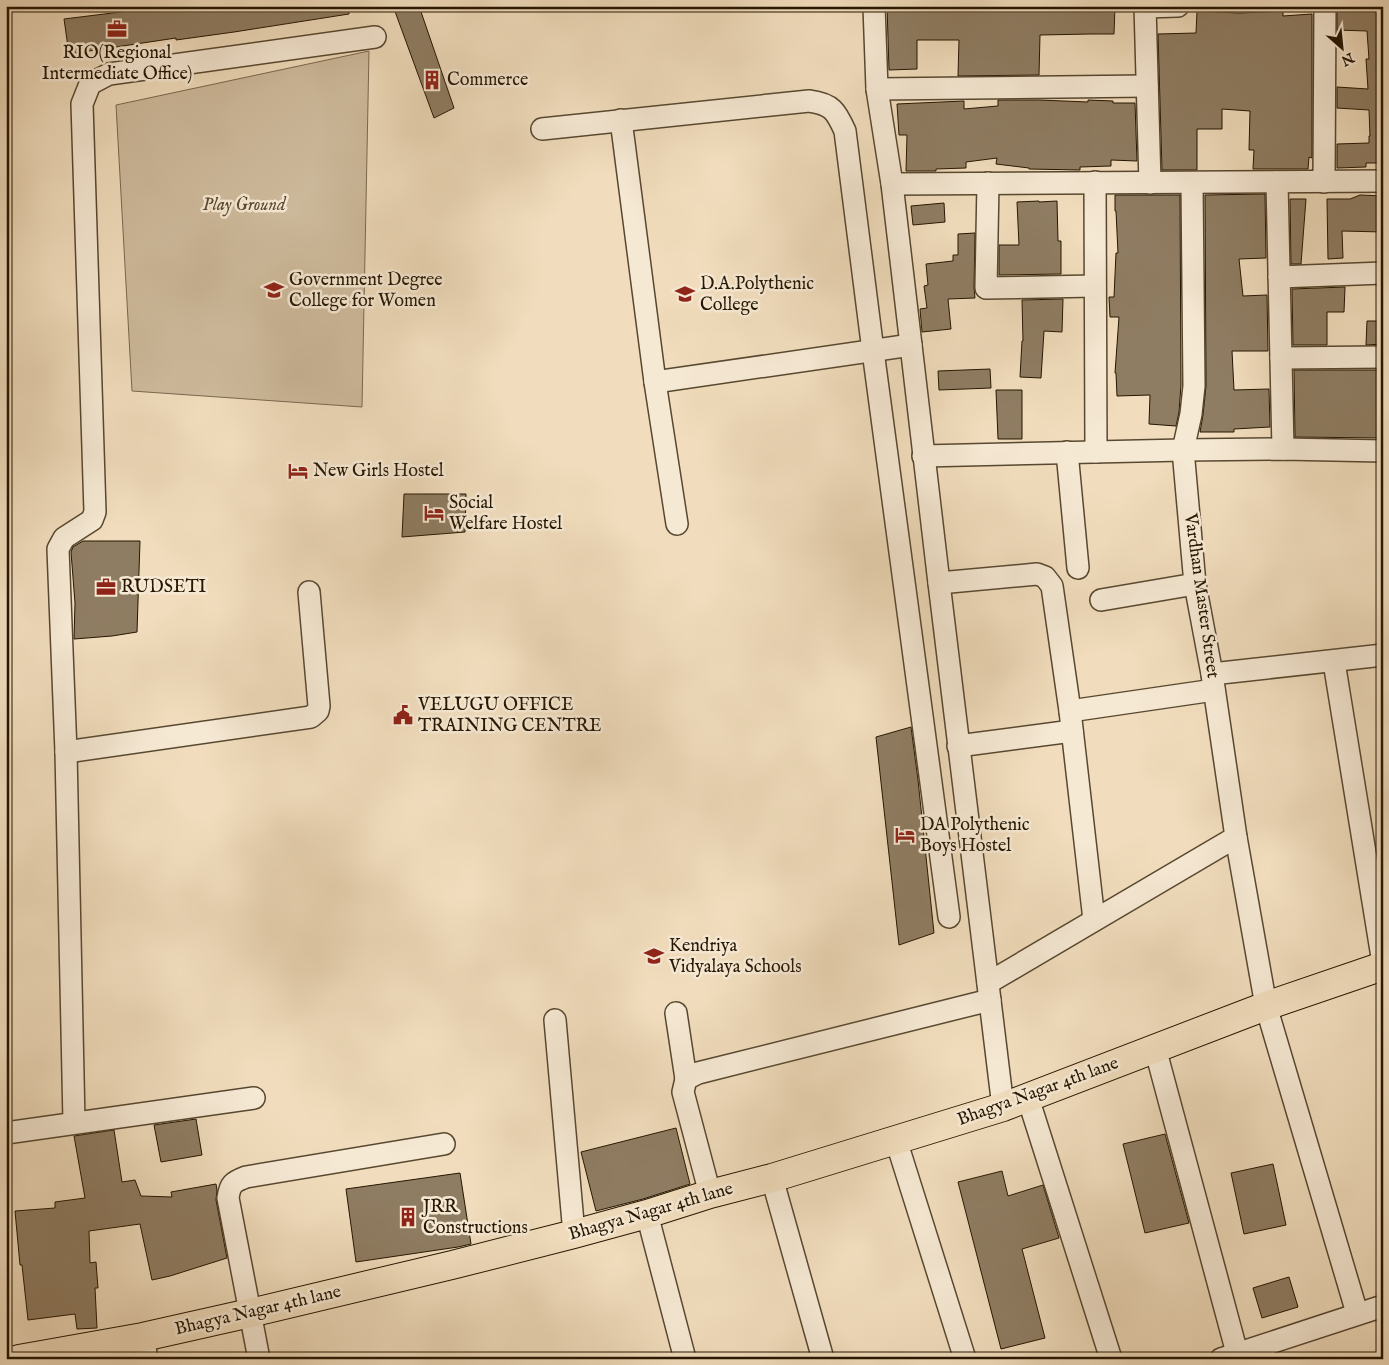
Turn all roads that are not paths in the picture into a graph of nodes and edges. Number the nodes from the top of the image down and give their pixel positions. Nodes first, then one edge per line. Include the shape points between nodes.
1 (874, 6) edge
2 (1145, 6) edge
3 (1178, 6) edge
4 (1325, 6) edge
5 (375, 37) dead end
6 (1148, 86) junction
7 (877, 89) junction
8 (621, 120) junction
9 (542, 129) dead end
10 (1383, 181) edge
11 (1095, 182) junction
12 (1277, 182) junction
13 (1324, 182) junction
14 (988, 183) junction
15 (1150, 183) junction
16 (1192, 183) junction
17 (892, 184) junction
18 (1383, 273) edge
19 (1279, 277) junction
20 (1095, 286) junction
21 (911, 345) junction
22 (873, 351) junction
23 (1383, 357) edge
24 (1281, 358) junction
25 (655, 382) junction
26 (1283, 449) junction
27 (1183, 450) junction
28 (1383, 451) edge
29 (1067, 452) junction
30 (1096, 452) junction
31 (923, 456) junction
32 (677, 524) dead end
33 (1078, 568) dead end
34 (939, 583) junction
35 (1196, 584) junction
36 (309, 592) dead end
37 (1102, 600) dead end
38 (1383, 656) edge
39 (1334, 662) junction
40 (1213, 682) junction
41 (1071, 721) junction
42 (958, 746) junction
43 (66, 752) junction
44 (1236, 836) junction
45 (949, 917) dead end
46 (1094, 920) junction
47 (1383, 965) edge
48 (989, 992) junction
49 (1266, 1006) junction
50 (676, 1012) dead end
51 (555, 1020) dead end
52 (1155, 1048) junction
53 (686, 1079) junction
54 (254, 1098) dead end
55 (1028, 1098) junction
56 (1003, 1107) junction
57 (74, 1122) junction
58 (6, 1133) edge
59 (896, 1140) junction
60 (444, 1144) dead end
61 (772, 1178) junction
62 (710, 1194) junction
63 (647, 1214) junction
64 (574, 1234) junction
65 (1383, 1306) edge
66 (250, 1313) junction
67 (1358, 1313) junction
68 (145, 1348) edge
69 (1229, 1356) edge
70 (19, 1359) edge
71 (259, 1359) edge
72 (685, 1359) edge
73 (823, 1359) edge
74 (964, 1359) edge
75 (1111, 1359) edge

1 - 7 street
2 - 3 street
2 - 6 street
4 - 13 street
5 - 43 street via 109,74 90,84 82,104 95,512 92,520 64,538 58,549
6 - 7 street
6 - 15 street
7 - 17 street
8 - 9 street
8 - 22 street via 809,101 824,103 833,110 845,131
8 - 25 street
10 - 13 street
11 - 14 street
11 - 15 street
11 - 20 street
12 - 13 street
12 - 16 street
12 - 19 street
14 - 17 street
14 - 20 street via 986,288
15 - 16 street
16 - 27 street, Vardhan Master Street via 1194,386
17 - 21 street
18 - 19 street
19 - 24 street
20 - 30 street
21 - 22 street
21 - 31 street
22 - 25 street
22 - 45 street
23 - 24 street
24 - 26 street
25 - 32 street
26 - 27 street
26 - 28 street
27 - 30 street
27 - 35 street, Vardhan Master Street
29 - 30 street
29 - 31 street
29 - 33 street
31 - 34 street
34 - 41 street via 1037,574 1045,577 1052,586
34 - 42 street
35 - 37 street
35 - 40 street, Vardhan Master Street
36 - 43 street via 319,706 311,717
38 - 39 street
39 - 40 street
39 - 47 street
40 - 41 street
40 - 44 street, Vardhan Master Street
41 - 42 street
41 - 46 street
42 - 48 street
43 - 57 street
44 - 46 street
44 - 49 street, Vardhan Master Street
46 - 48 street
47 - 49 main road, Bhagya Nagar 4th lane
48 - 53 street via 698,1072
48 - 56 street
49 - 52 main road, Bhagya Nagar 4th lane
49 - 67 street, Vardhan Master Street
50 - 53 street
51 - 64 street
52 - 55 main road, Bhagya Nagar 4th lane
52 - 69 street
53 - 62 street via 683,1092
54 - 57 street
55 - 56 main road, Bhagya Nagar 4th lane
55 - 75 street
56 - 59 main road, Bhagya Nagar 4th lane
57 - 58 street
59 - 61 main road, Bhagya Nagar 4th lane
59 - 74 street
60 - 66 street via 246,1178 229,1187 228,1198
61 - 62 main road, Bhagya Nagar 4th lane
61 - 73 street
62 - 63 main road, Bhagya Nagar 4th lane
63 - 64 main road, Bhagya Nagar 4th lane
63 - 72 street
64 - 66 main road, Bhagya Nagar 4th lane
65 - 67 street
66 - 68 main road, Bhagya Nagar 4th lane
66 - 71 street
67 - 69 street
68 - 70 main road, Bhagya Nagar 4th lane

